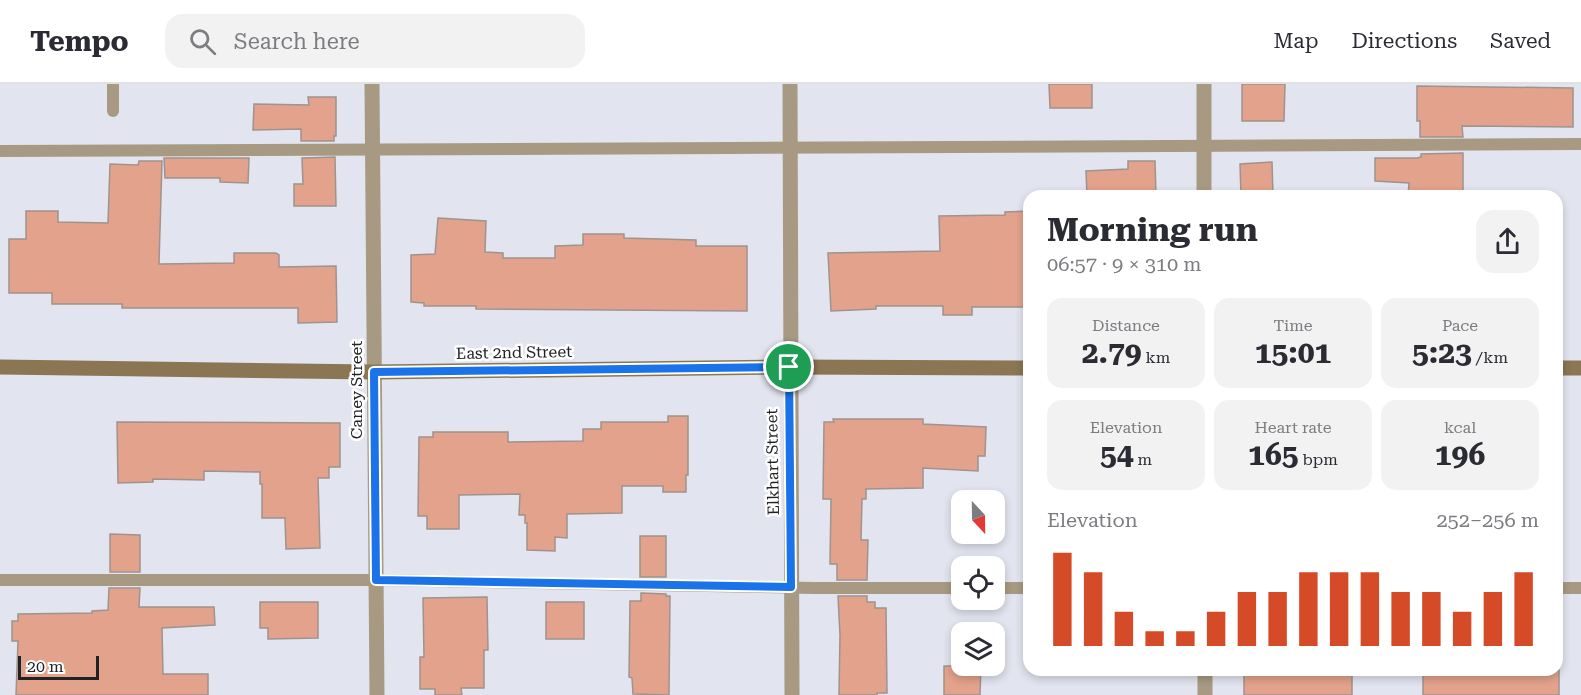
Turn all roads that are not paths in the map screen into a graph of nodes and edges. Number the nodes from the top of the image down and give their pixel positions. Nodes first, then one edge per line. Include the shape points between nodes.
1 (113, 84) edge
2 (372, 84) edge
3 (790, 84) edge
4 (1204, 84) edge
5 (113, 111) dead end
6 (1581, 144) edge
7 (1204, 147) junction
8 (372, 148) junction
9 (790, 148) junction
10 (0, 151) edge
11 (1204, 190) edge
12 (0, 367) edge
13 (789, 367) junction
14 (1023, 368) edge
15 (1563, 368) edge
16 (1581, 368) edge
17 (374, 372) junction
18 (0, 580) edge
19 (376, 580) junction
20 (791, 587) junction
21 (951, 588) edge
22 (1005, 588) edge
23 (1023, 588) edge
24 (1563, 588) edge
25 (1581, 588) edge
26 (1205, 676) edge
27 (377, 695) edge
28 (792, 695) edge
29 (1205, 695) edge

1 - 5 lane
2 - 8 street, Caney Street
3 - 9 street, Elkhart Street
4 - 7 street
6 - 7 lane
7 - 9 lane
7 - 11 street
8 - 9 lane
8 - 10 lane
8 - 17 street, Caney Street
9 - 13 street, Elkhart Street
12 - 17 street, East 2nd Street
13 - 14 street, East 2nd Street
13 - 17 street, East 2nd Street
13 - 20 street, Elkhart Street
15 - 16 street
17 - 19 street, Caney Street
18 - 19 lane
19 - 20 lane
19 - 27 street, Caney Street
20 - 21 lane
20 - 28 street, Elkhart Street
22 - 23 lane
24 - 25 lane
26 - 29 street

